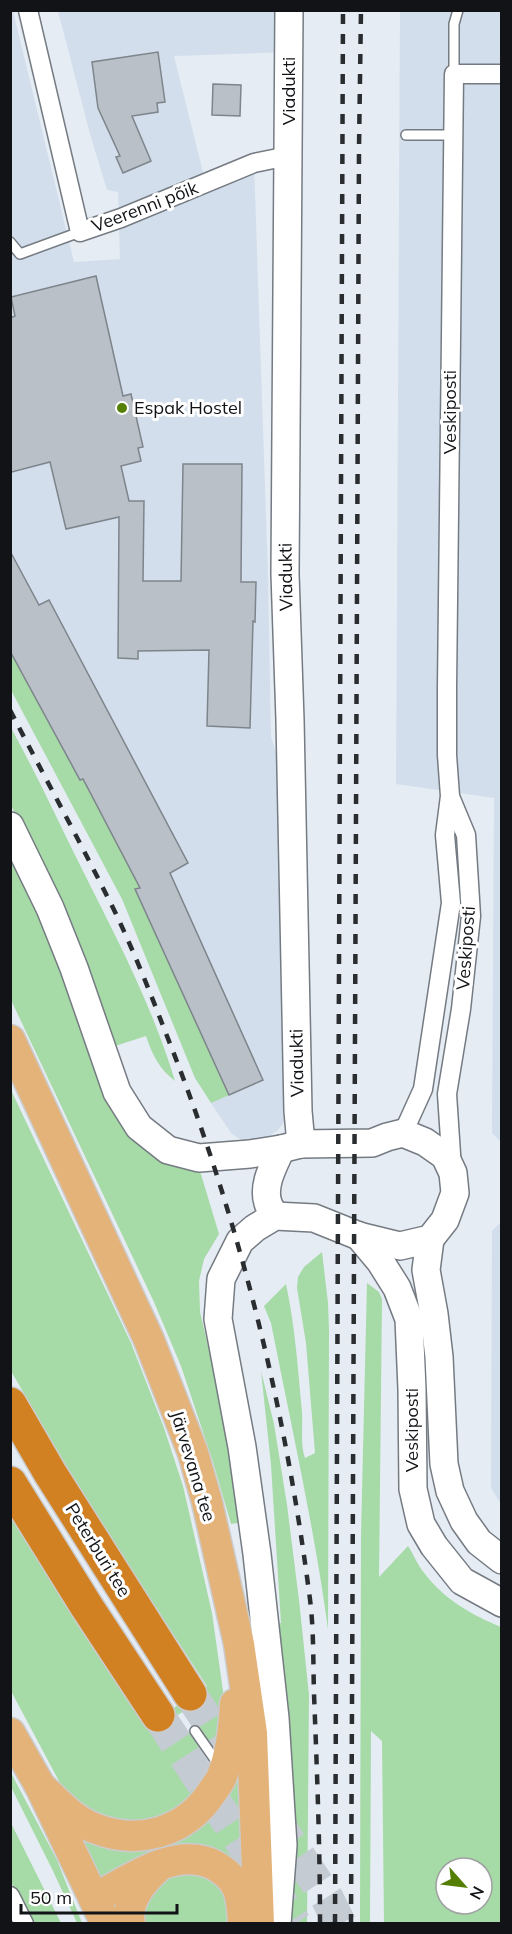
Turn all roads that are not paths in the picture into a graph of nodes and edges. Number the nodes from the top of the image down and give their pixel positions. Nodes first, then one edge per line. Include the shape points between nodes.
1 (28, 10) edge
2 (288, 10) edge
3 (458, 10) edge
4 (454, 74) junction
5 (501, 74) edge
6 (406, 135) dead end
7 (454, 135) junction
8 (288, 156) junction
9 (80, 232) junction
10 (10, 242) edge
11 (450, 796) junction
12 (10, 826) edge
13 (10, 1040) edge
14 (404, 1133) junction
15 (291, 1146) junction
16 (453, 1173) junction
17 (275, 1216) junction
18 (359, 1236) junction
19 (430, 1239) junction
20 (10, 1404) edge
21 (10, 1483) edge
22 (501, 1560) edge
23 (501, 1603) edge
24 (238, 1644) junction
25 (190, 1694) tunnel mouth
26 (158, 1715) tunnel mouth
27 (195, 1731) dead end
28 (10, 1733) edge
29 (223, 1771) junction
30 (40, 1786) junction
31 (161, 1865) junction
32 (10, 1896) edge
33 (100, 1911) edge
34 (24, 1923) edge
35 (130, 1923) edge
36 (243, 1923) edge
37 (259, 1923) edge
38 (277, 1923) edge

1 - 9 street, Veerenni põik
2 - 8 street, Viadukti
3 - 4 lane via 454,24
4 - 5 street
4 - 7 street, Veskiposti
6 - 7 lane
7 - 11 street, Veskiposti via 447,688
8 - 9 street, Veerenni põik via 254,163
8 - 15 street, Viadukti via 285,574 298,1111
9 - 10 lane via 20,254
11 - 14 street, Veskiposti via 445,835 451,903 423,1089
11 - 16 street, Veskiposti via 466,835 471,916 447,1094
12 - 15 street via 50,908 117,1092 139,1127 168,1150 199,1158
13 - 24 main road, Järvevana tee via 149,1340 193,1453
14 - 15 street via 372,1143
14 - 16 street via 445,1156
15 - 17 street via 270,1176 266,1192
16 - 19 street via 456,1193 445,1220
17 - 18 street via 314,1218
17 - 38 street via 240,1241 221,1280 218,1319 242,1447 275,1718 283,1845
18 - 19 street via 400,1246
18 - 23 street, Veskiposti via 397,1288 409,1319 413,1489 421,1524 462,1581
19 - 22 street, Veskiposti via 426,1270 439,1357 444,1464 450,1491 464,1521 479,1542
20 - 25 highway, Peterburi tee
21 - 26 highway
24 - 29 main road via 234,1733
24 - 37 main road, Järvevana tee via 252,1733
27 - 29 lane
28 - 30 main road
29 - 30 main road via 202,1807 159,1833 140,1837 93,1828 62,1808
30 - 33 main road
31 - 33 main road via 138,1875
31 - 35 main road via 132,1898
31 - 36 main road via 183,1858 205,1861 222,1870 234,1880 242,1898
32 - 34 street

